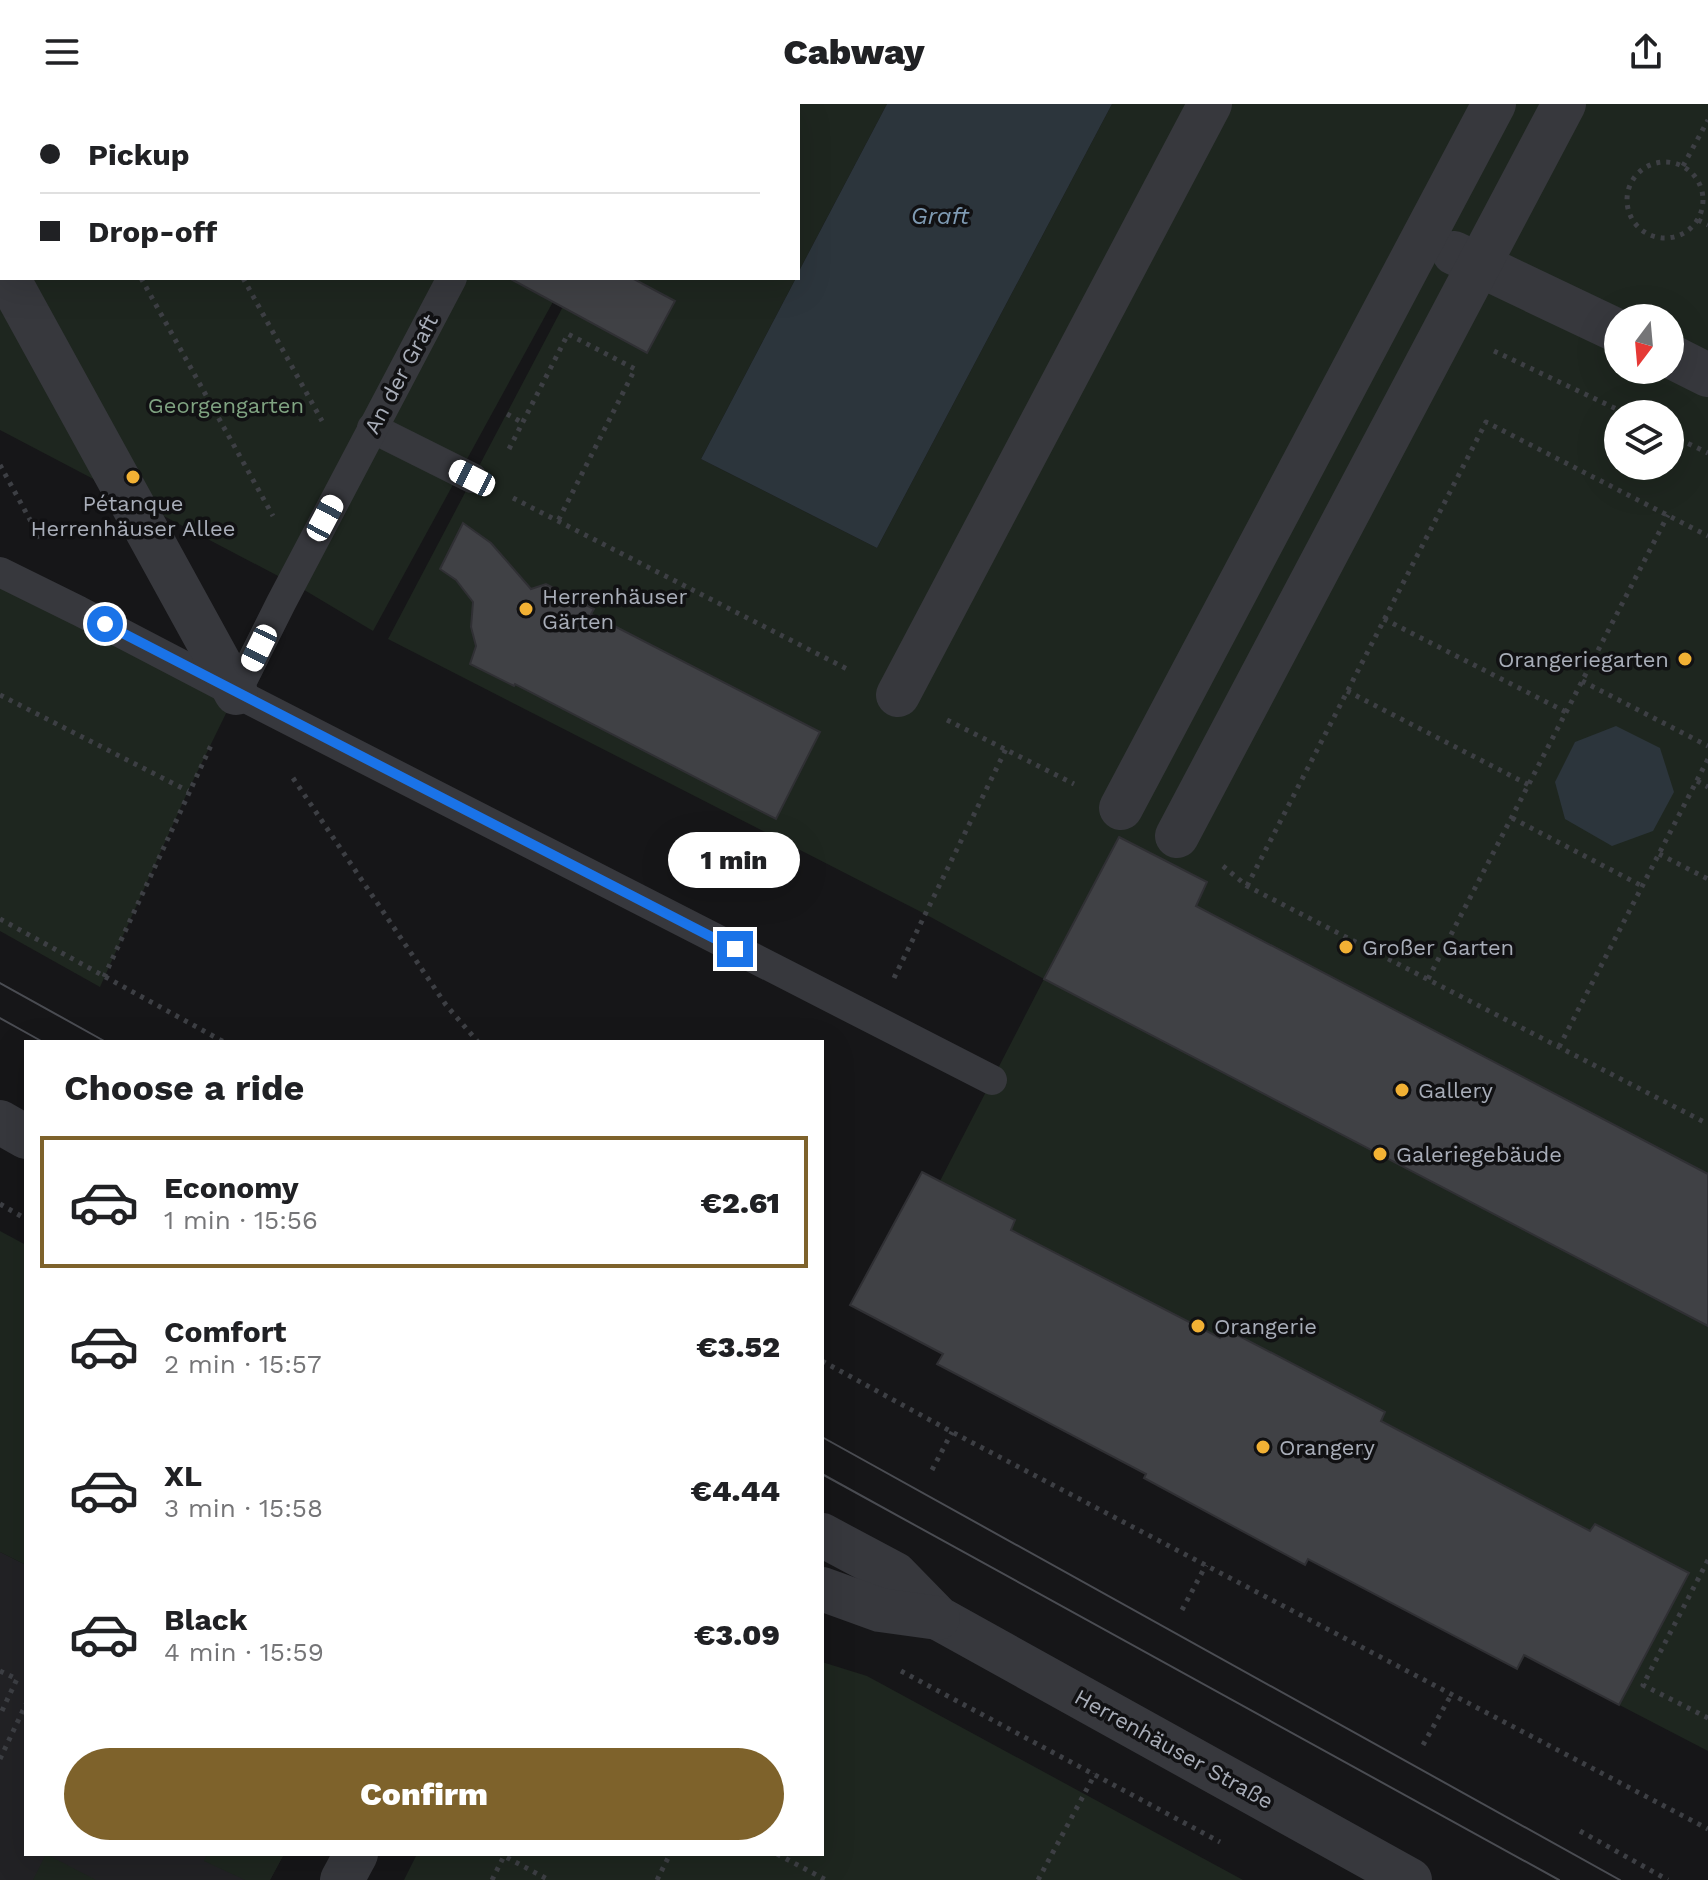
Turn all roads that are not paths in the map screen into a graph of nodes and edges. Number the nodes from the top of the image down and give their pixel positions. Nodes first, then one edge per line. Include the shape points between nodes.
1 (1210, 104) edge
2 (1494, 104) edge
3 (1564, 104) edge
4 (1423, 238) junction
5 (1479, 265) junction
6 (9, 280) edge
7 (451, 280) edge
8 (1604, 324) edge
9 (1684, 363) edge
10 (1708, 375) edge
11 (372, 428) junction
12 (481, 482) road end
13 (0, 572) edge
14 (236, 693) junction
15 (898, 695) road end
16 (1121, 808) road end
17 (1177, 836) dead end
18 (992, 1080) dead end
19 (0, 1122) edge
20 (24, 1136) edge
21 (824, 1536) edge
22 (824, 1590) edge
23 (938, 1618) junction
24 (355, 1856) edge
25 (342, 1880) edge
26 (1410, 1880) edge

1 - 15 street
2 - 4 street
3 - 5 street
4 - 5 street
4 - 16 street
5 - 8 street
5 - 17 street
6 - 14 street
7 - 11 lane, An der Graft
9 - 10 street
11 - 12 lane
11 - 14 lane, An der Graft
13 - 14 lane
14 - 18 lane
19 - 20 street
21 - 23 street, Herrenhäuser Straße via 895,1574
22 - 23 street, Herrenhäuser Straße via 880,1610
23 - 26 street, Herrenhäuser Straße
24 - 25 street

